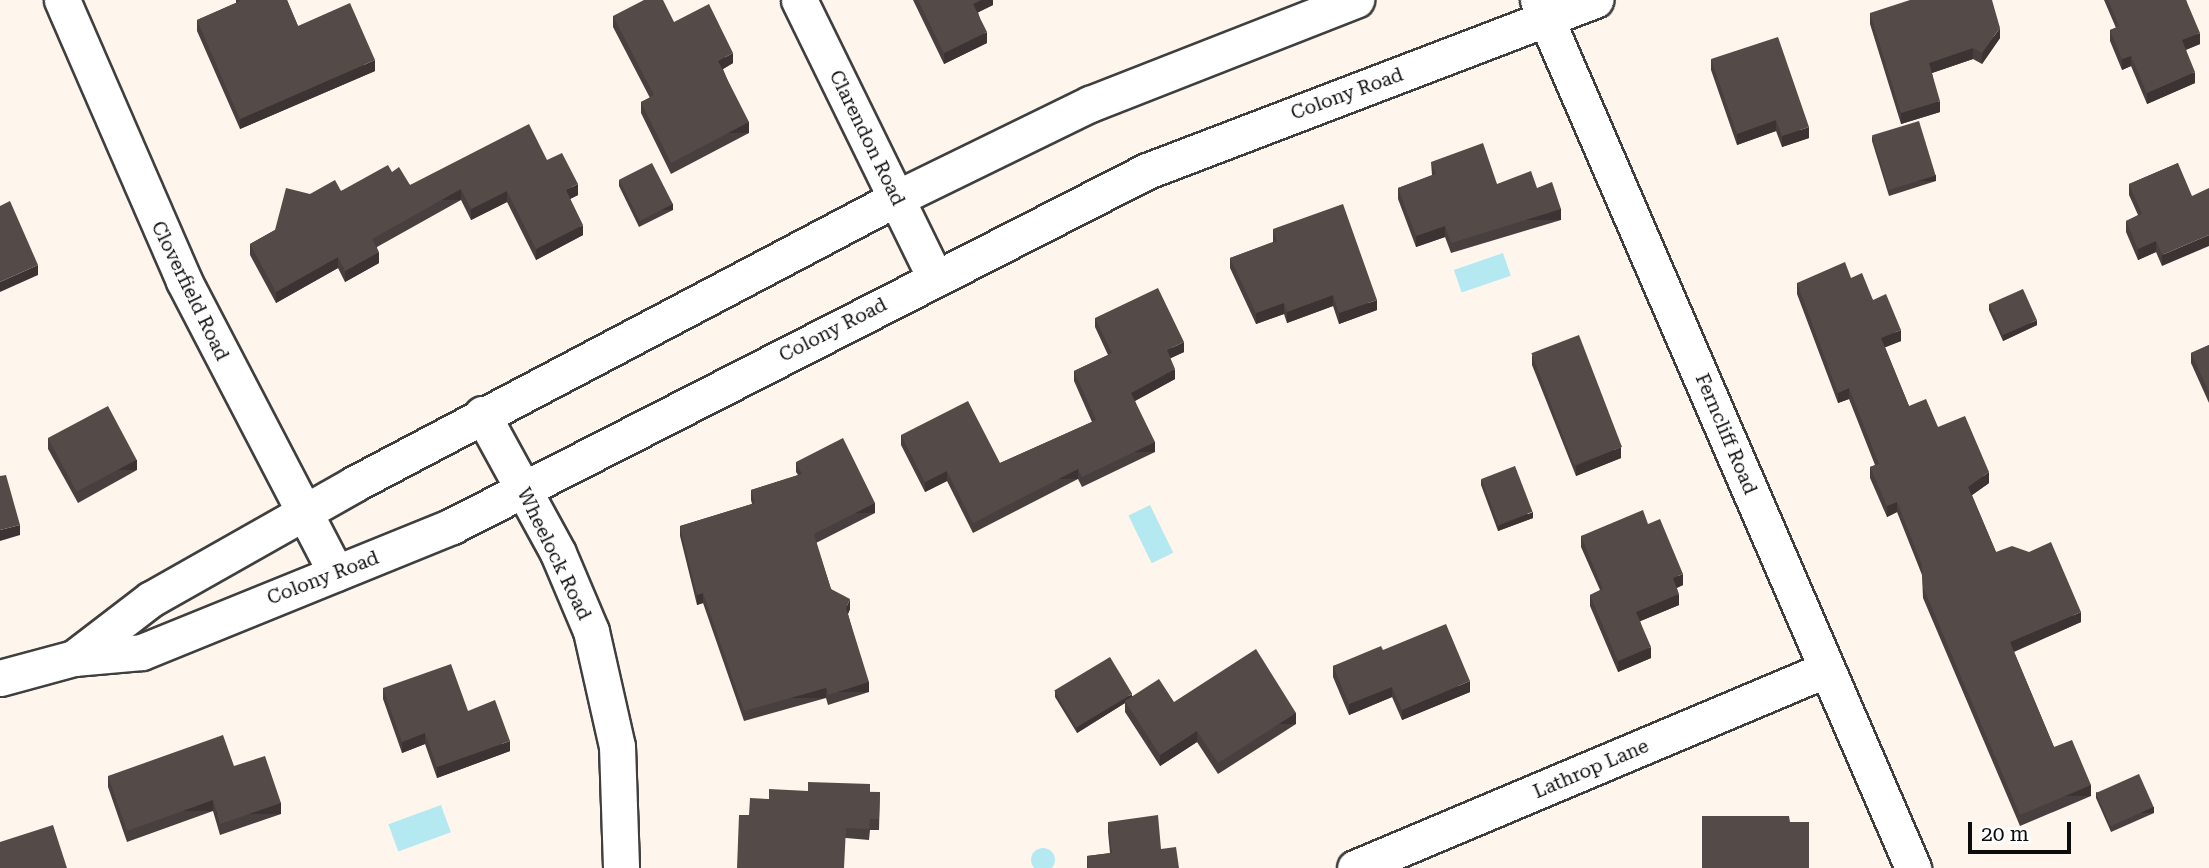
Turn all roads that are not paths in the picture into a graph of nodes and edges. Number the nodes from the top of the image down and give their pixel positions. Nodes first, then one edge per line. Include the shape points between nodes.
1 (62, 0) edge
2 (799, 0) edge
3 (1356, 0) edge
4 (1595, 0) edge
5 (1543, 9) edge
6 (897, 198) junction
7 (935, 277) junction
8 (482, 414) junction
9 (524, 491) junction
10 (304, 512) junction
11 (336, 573) junction
12 (74, 658) junction
13 (1827, 669) junction
14 (0, 678) edge
15 (621, 868) edge
16 (1354, 868) edge
17 (1913, 868) edge

1 - 10 street, Cloverfield Road via 162,235
2 - 6 street, Clarendon Road
3 - 6 street, Colony Road via 1090,104
4 - 5 street, Colony Road
5 - 7 street, Colony Road via 1154,168
5 - 13 street, Ferncliff Road
6 - 7 street, Clarendon Road
6 - 8 street, Colony Road
7 - 9 street, Colony Road
8 - 9 street, Wheelock Road
8 - 10 street, Colony Road
9 - 11 street, Colony Road
9 - 15 street, Wheelock Road via 574,586 602,671 621,783
10 - 11 street, Cloverfield Road
10 - 12 street, Colony Road via 151,599
11 - 12 street, Colony Road via 142,653
12 - 14 street, Colony Road
13 - 16 street, Lathrop Lane
13 - 17 street, Ferncliff Road

